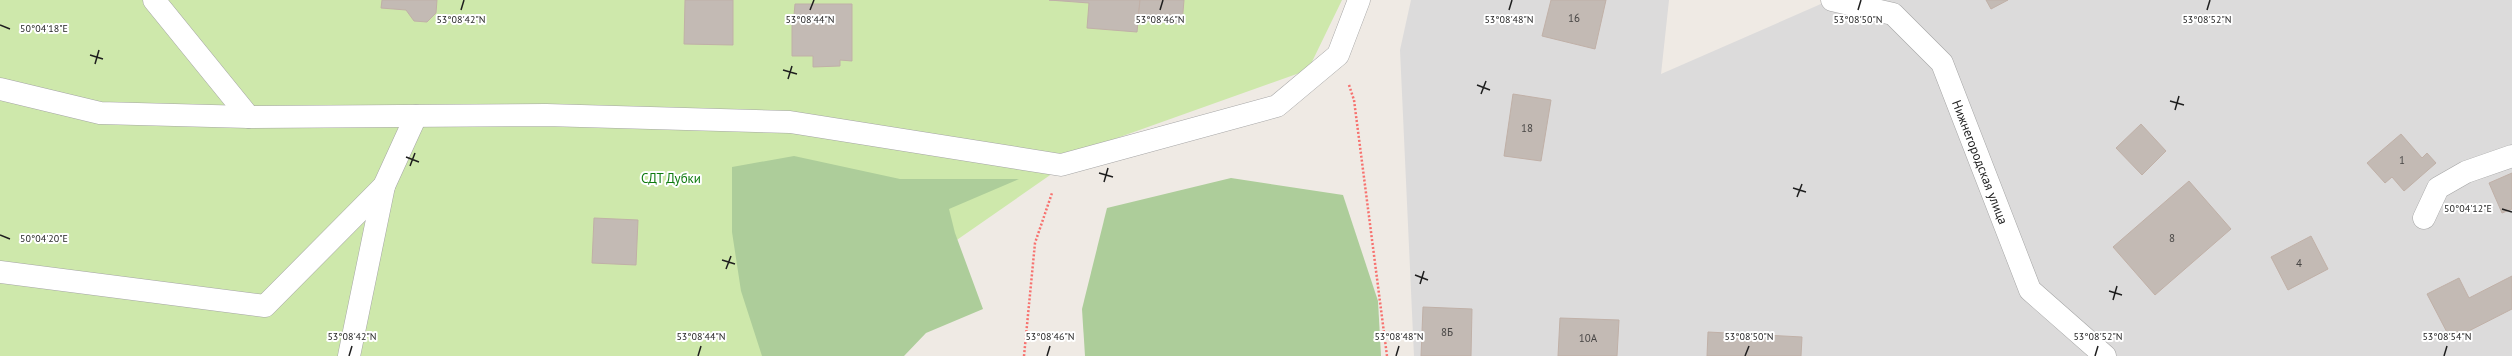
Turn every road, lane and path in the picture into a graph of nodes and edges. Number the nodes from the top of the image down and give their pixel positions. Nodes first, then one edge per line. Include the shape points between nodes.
1 (154, 0) edge
2 (1359, 0) edge
3 (1832, 0) edge
4 (1338, 55) junction
5 (0, 89) edge
6 (416, 116) junction
7 (249, 117) junction
8 (2512, 156) edge
9 (1062, 164) junction
10 (384, 186) junction
11 (2424, 218) dead end
12 (0, 272) edge
13 (349, 356) edge
14 (1024, 356) edge
15 (1387, 356) edge
16 (2105, 356) edge

1 - 7 street
2 - 4 street
3 - 16 street, Нижнегородская улица via 1893,14 1942,63 2030,290
4 - 9 street via 1277,106
4 - 15 path via 1354,100
5 - 7 street via 100,113
6 - 7 street
6 - 9 street via 546,115 790,122
6 - 10 street
8 - 11 street via 2466,172 2438,188
9 - 14 path via 1035,243
10 - 12 street via 265,306
10 - 13 street

